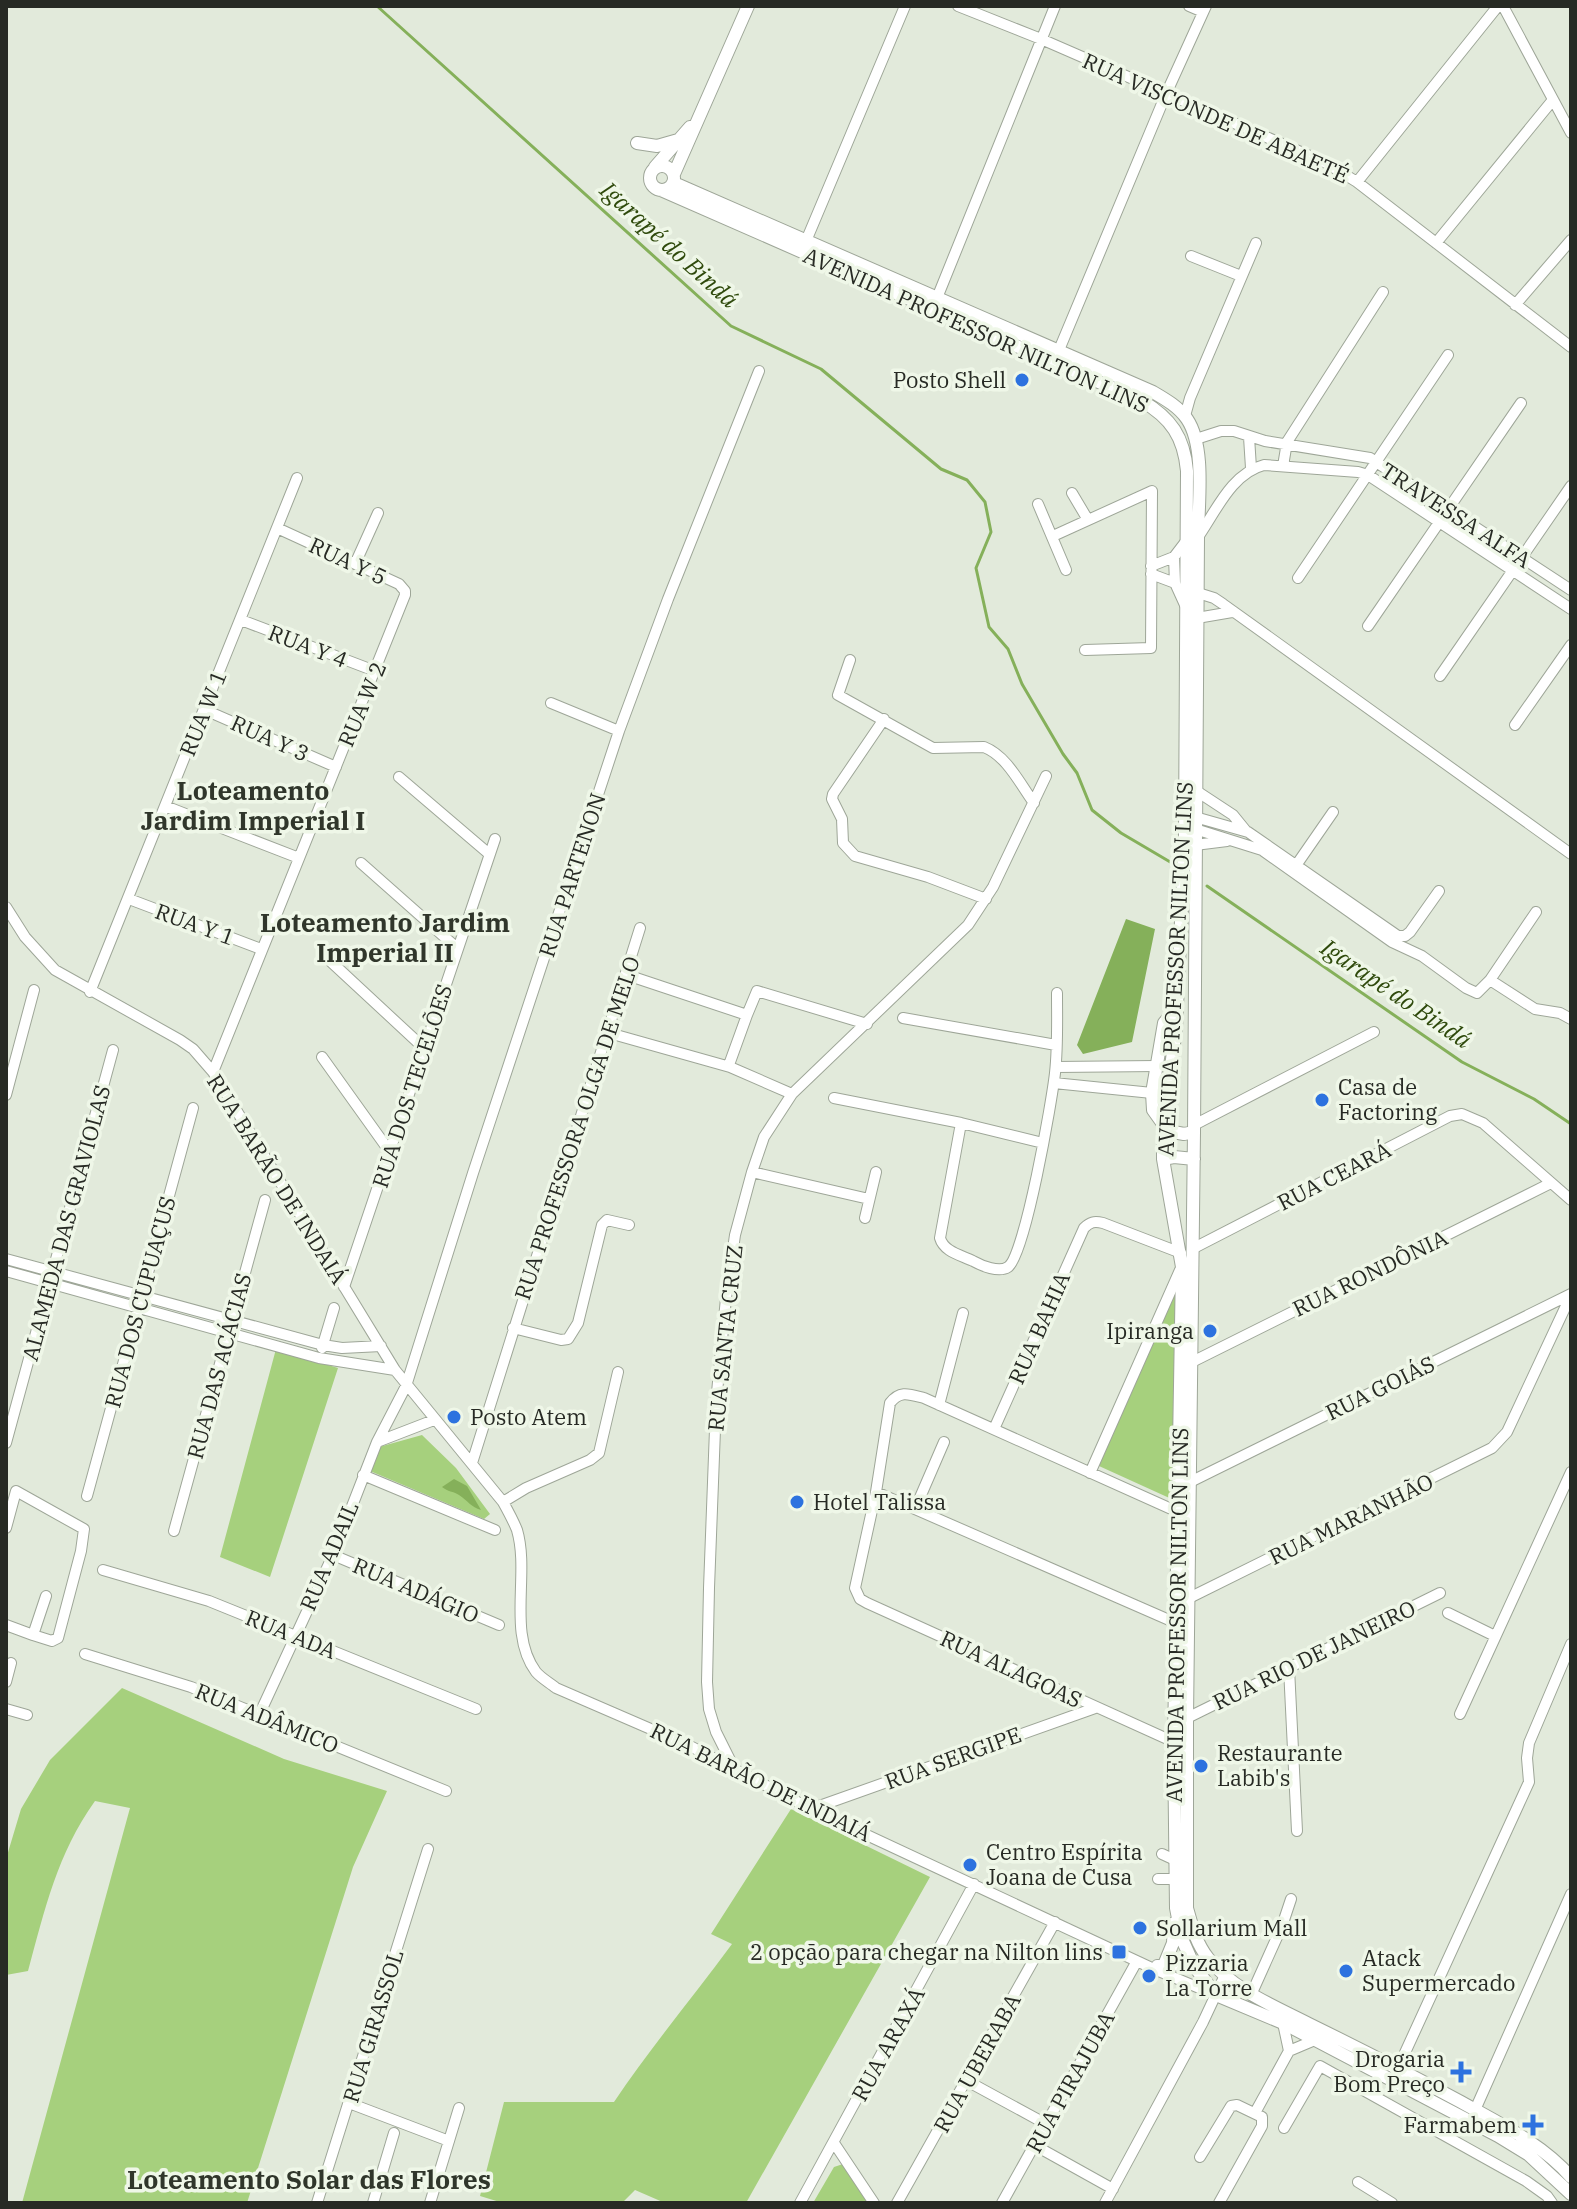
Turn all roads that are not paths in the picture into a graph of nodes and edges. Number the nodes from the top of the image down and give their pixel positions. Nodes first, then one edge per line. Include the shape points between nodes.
1 (748, 6) edge
2 (905, 6) edge
3 (958, 6) edge
4 (1055, 6) edge
5 (1189, 6) edge
6 (1501, 6) edge
7 (1205, 9) edge
8 (1041, 39) junction
9 (1166, 94) junction
10 (1552, 101) junction
11 (697, 118) junction
12 (1571, 133) edge
13 (678, 140) junction
14 (637, 143) dead end
15 (655, 167) junction
16 (674, 178) junction
17 (1357, 182) junction
18 (661, 190) junction
19 (1571, 240) edge
20 (806, 241) junction
21 (1256, 243) dead end
22 (1436, 243) junction
23 (1191, 256) dead end
24 (1241, 276) junction
25 (1383, 292) dead end
26 (937, 298) junction
27 (1515, 305) junction
28 (1571, 347) edge
29 (1059, 350) junction
30 (1448, 355) dead end
31 (759, 371) dead end
32 (1521, 403) dead end
33 (1185, 416) junction
34 (1249, 437) junction
35 (1196, 439) junction
36 (1287, 442) junction
37 (1320, 450) junction
38 (1377, 463) junction
39 (1283, 466) junction
40 (1251, 468) junction
41 (1319, 468) junction
42 (1368, 475) junction
43 (297, 478) dead end
44 (1571, 486) edge
45 (1072, 493) dead end
46 (1038, 504) dead end
47 (1449, 510) junction
48 (378, 513) dead end
49 (1088, 520) junction
50 (1441, 522) junction
51 (277, 528) junction
52 (1053, 536) junction
53 (1192, 539) junction
54 (1174, 557) junction
55 (1522, 558) junction
56 (355, 564) junction
57 (1066, 570) dead end
58 (1151, 570) junction
59 (1513, 571) junction
60 (1298, 578) dead end
61 (1175, 583) junction
62 (1571, 590) edge
63 (1198, 593) junction
64 (403, 603) joint
65 (1185, 605) junction
66 (1571, 609) edge
67 (1232, 612) junction
68 (1197, 618) junction
69 (241, 620) junction
70 (1368, 626) dead end
71 (1571, 645) edge
72 (1085, 650) dead end
73 (850, 660) dead end
74 (375, 671) junction
75 (1440, 676) dead end
76 (551, 703) dead end
77 (205, 710) junction
78 (884, 719) junction
79 (1515, 725) dead end
80 (619, 731) junction
81 (336, 767) junction
82 (1046, 776) dead end
83 (399, 777) dead end
84 (1195, 790) junction
85 (1034, 803) junction
86 (165, 806) junction
87 (1333, 812) dead end
88 (1195, 823) junction
89 (1248, 832) junction
90 (495, 839) dead end
91 (1229, 841) junction
92 (1195, 845) junction
93 (488, 853) junction
94 (1571, 854) edge
95 (299, 858) junction
96 (361, 863) dead end
97 (1189, 864) junction
98 (1297, 864) junction
99 (1189, 884) junction
100 (1439, 891) dead end
101 (129, 899) junction
102 (986, 899) junction
103 (6, 907) edge
104 (1536, 912) dead end
105 (640, 928) dead end
106 (457, 948) junction
107 (261, 949) junction
108 (328, 959) dead end
109 (630, 976) dead end
110 (1490, 980) junction
111 (34, 990) dead end
112 (90, 992) junction
113 (1057, 993) dead end
114 (1177, 1007) junction
115 (747, 1015) junction
116 (903, 1018) dead end
117 (1571, 1019) edge
118 (867, 1024) junction
119 (1374, 1032) dead end
120 (609, 1033) junction
121 (1056, 1045) junction
122 (425, 1049) junction
123 (113, 1050) dead end
124 (322, 1057) dead end
125 (730, 1062) dead end
126 (1157, 1066) junction
127 (1056, 1067) junction
128 (1121, 1067) junction
129 (213, 1072) junction
130 (1054, 1083) junction
131 (1102, 1087) junction
132 (1152, 1093) junction
133 (792, 1094) junction
134 (6, 1095) edge
135 (834, 1098) dead end
136 (193, 1108) dead end
137 (961, 1123) junction
138 (1163, 1127) junction
139 (1194, 1129) junction
140 (1043, 1143) junction
141 (390, 1152) junction
142 (1163, 1159) junction
143 (1194, 1159) junction
144 (752, 1172) junction
145 (876, 1172) dead end
146 (1551, 1183) junction
147 (869, 1199) junction
148 (265, 1200) dead end
149 (1571, 1200) edge
150 (865, 1218) dead end
151 (629, 1225) dead end
152 (1187, 1251) junction
153 (6, 1259) edge
154 (1182, 1267) junction
155 (6, 1271) edge
156 (53, 1271) junction
157 (50, 1283) junction
158 (344, 1287) junction
159 (143, 1295) junction
160 (1571, 1295) edge
161 (139, 1308) junction
162 (334, 1308) dead end
163 (963, 1313) dead end
164 (232, 1319) junction
165 (513, 1328) junction
166 (229, 1332) junction
167 (323, 1345) junction
168 (381, 1346) junction
169 (319, 1358) junction
170 (1190, 1363) junction
171 (395, 1370) junction
172 (618, 1372) dead end
173 (406, 1386) junction
174 (939, 1405) junction
175 (434, 1420) junction
176 (994, 1429) junction
177 (1507, 1432) joint
178 (377, 1442) junction
179 (944, 1442) dead end
180 (6, 1443) edge
181 (472, 1463) junction
182 (1571, 1472) edge
183 (1090, 1473) junction
184 (363, 1475) junction
185 (1190, 1482) junction
186 (876, 1492) junction
187 (87, 1496) dead end
188 (503, 1502) junction
189 (915, 1509) junction
190 (1178, 1512) junction
191 (6, 1526) edge
192 (495, 1530) dead end
193 (174, 1531) dead end
194 (333, 1555) junction
195 (103, 1570) dead end
196 (1440, 1593) dead end
197 (46, 1596) dead end
198 (1189, 1598) junction
199 (1448, 1613) dead end
200 (1176, 1623) junction
201 (6, 1625) edge
202 (499, 1625) dead end
203 (295, 1634) junction
204 (33, 1635) junction
205 (1495, 1636) junction
206 (1571, 1644) edge
207 (85, 1654) dead end
208 (11, 1663) dead end
209 (1289, 1668) junction
210 (6, 1682) edge
211 (1095, 1708) junction
212 (6, 1709) edge
213 (476, 1709) dead end
214 (260, 1713) junction
215 (1460, 1714) dead end
216 (27, 1715) dead end
217 (1187, 1718) junction
218 (1174, 1742) junction
219 (734, 1768) junction
220 (446, 1791) dead end
221 (811, 1809) junction
222 (1297, 1831) dead end
223 (428, 1849) dead end
224 (1162, 1854) dead end
225 (1175, 1860) junction
226 (1158, 1879) dead end
227 (1175, 1879) junction
228 (974, 1884) junction
229 (1571, 1894) edge
230 (1291, 1899) dead end
231 (1176, 1908) junction
232 (1055, 1922) junction
233 (1142, 1963) junction
234 (1164, 1965) junction
235 (1194, 1966) junction
236 (1225, 1975) junction
237 (1216, 1995) junction
238 (1251, 1995) junction
239 (1283, 2023) junction
240 (1315, 2040) junction
241 (1289, 2051) junction
242 (1398, 2068) junction
243 (967, 2081) junction
244 (349, 2103) junction
245 (459, 2108) dead end
246 (1475, 2110) junction
247 (1256, 2111) junction
248 (1046, 2124) junction
249 (1284, 2128) dead end
250 (394, 2133) dead end
251 (449, 2141) junction
252 (834, 2143) junction
253 (1034, 2145) junction
254 (1200, 2157) dead end
255 (1358, 2182) dead end
256 (1113, 2189) junction
257 (1570, 2191) edge
258 (1387, 2202) edge
259 (317, 2203) edge
260 (373, 2203) edge
261 (430, 2203) edge
262 (800, 2203) edge
263 (874, 2203) edge
264 (897, 2203) edge
265 (1002, 2203) edge
266 (1105, 2203) edge
267 (1219, 2203) edge
268 (1552, 2203) edge

1 - 11 main road
2 - 20 street
3 - 8 street, RUA VISCONDE DE ABAETÉ
4 - 8 street
5 - 7 street
6 - 10 street
6 - 17 street
7 - 9 street
8 - 9 street, RUA VISCONDE DE ABAETÉ
8 - 26 street
9 - 17 street, RUA VISCONDE DE ABAETÉ via 1326,163
9 - 29 street
10 - 12 street
10 - 22 street
11 - 13 main road
11 - 16 main road
13 - 14 main road via 657,146
13 - 15 main road
15 - 16 main road via 668,167
15 - 18 main road via 650,182
16 - 18 main road via 670,188
16 - 20 main road, AVENIDA PROFESSOR NILTON LINS
17 - 22 street, RUA VISCONDE DE ABAETÉ
18 - 53 main road, AVENIDA PROFESSOR NILTON LINS via 1155,409 1168,418 1183,443
19 - 27 street
20 - 26 main road, AVENIDA PROFESSOR NILTON LINS
21 - 24 street
22 - 27 street, RUA VISCONDE DE ABAETÉ
23 - 24 street
24 - 33 street
25 - 36 street
26 - 29 main road, AVENIDA PROFESSOR NILTON LINS
27 - 28 street, RUA VISCONDE DE ABAETÉ
29 - 33 main road, AVENIDA PROFESSOR NILTON LINS via 1153,392
30 - 38 street
31 - 80 street, RUA PARTENON
32 - 47 street
33 - 35 main road, AVENIDA PROFESSOR NILTON LINS
34 - 35 street, TRAVESSA ALFA via 1221,431
34 - 36 street, TRAVESSA ALFA
34 - 40 street
35 - 53 main road, AVENIDA PROFESSOR NILTON LINS
36 - 37 street, TRAVESSA ALFA
36 - 39 street
37 - 38 street, TRAVESSA ALFA
37 - 41 street
38 - 42 street
38 - 47 street, TRAVESSA ALFA
39 - 40 street
39 - 41 street
40 - 53 street
41 - 42 street
42 - 50 street
42 - 60 street
43 - 51 street, RUA W 1
44 - 55 street
45 - 49 street
46 - 52 street
47 - 50 street
47 - 55 street, TRAVESSA ALFA
48 - 56 street
49 - 52 street
49 - 58 street via 1152,491
50 - 59 street
50 - 70 street
51 - 56 street, RUA Y 5
51 - 69 street, RUA W 1
52 - 57 street
53 - 54 street
53 - 63 main road, AVENIDA PROFESSOR NILTON LINS
53 - 65 main road, AVENIDA PROFESSOR NILTON LINS
54 - 58 street
54 - 61 street
55 - 59 street
55 - 62 street, TRAVESSA ALFA
56 - 64 street, RUA Y 5 via 403,587
58 - 61 street
58 - 72 street via 1151,648
59 - 66 street
59 - 75 street
61 - 65 street
63 - 67 street
63 - 68 main road, AVENIDA PROFESSOR NILTON LINS
64 - 74 street, RUA W 2
65 - 97 main road, AVENIDA PROFESSOR NILTON LINS
67 - 68 street
67 - 94 street
68 - 84 main road, AVENIDA PROFESSOR NILTON LINS
69 - 74 street, RUA Y 4
69 - 77 street, RUA W 1
71 - 79 street
73 - 78 street via 838,695
74 - 81 street, RUA W 2
76 - 80 street
77 - 81 street, RUA Y 3
77 - 86 street, RUA W 1
78 - 85 street via 933,748 990,749
78 - 102 street via 833,794 843,843 855,856
80 - 173 street, RUA PARTENON
81 - 95 street, RUA W 2
82 - 85 street, RUA SANTA CRUZ
83 - 93 street
84 - 88 main road, AVENIDA PROFESSOR NILTON LINS
84 - 89 street via 1233,815
85 - 102 street, RUA SANTA CRUZ
86 - 95 street
86 - 101 street, RUA W 1
87 - 98 street
88 - 89 street
88 - 91 street
88 - 92 main road, AVENIDA PROFESSOR NILTON LINS
89 - 98 street
90 - 93 street, RUA DOS TECELÕES
91 - 92 street
91 - 110 street via 1276,858 1466,988 1477,993
92 - 97 main road, AVENIDA PROFESSOR NILTON LINS
93 - 106 street, RUA DOS TECELÕES
95 - 107 street, RUA W 2
96 - 106 street
97 - 99 main road, AVENIDA PROFESSOR NILTON LINS
98 - 100 street via 1398,936 1410,932
99 - 114 main road, AVENIDA PROFESSOR NILTON LINS
99 - 139 main road, AVENIDA PROFESSOR NILTON LINS
101 - 107 street, RUA Y 1
101 - 112 street, RUA W 1
102 - 118 street, RUA SANTA CRUZ via 947,947
103 - 112 street, RUA BARÃO DE INDAIÁ via 42,958
104 - 110 street
105 - 120 street, RUA PROFESSORA OLGA DE MELO
106 - 122 street, RUA DOS TECELÕES
107 - 129 street, RUA W 2
108 - 122 street
109 - 115 street
110 - 117 street via 1535,1009
111 - 134 street
112 - 129 street, RUA BARÃO DE INDAIÁ via 180,1040
113 - 121 street
114 - 126 main road via 1164,1023
114 - 138 main road, AVENIDA PROFESSOR NILTON LINS
115 - 118 street via 757,991
115 - 125 street
116 - 121 street
118 - 133 street, RUA SANTA CRUZ
119 - 139 street
120 - 133 street via 730,1067
120 - 165 street, RUA PROFESSORA OLGA DE MELO
121 - 127 street
122 - 141 street, RUA DOS TECELÕES
123 - 156 street, ALAMEDA DAS GRAVIOLAS
124 - 141 street
126 - 128 street
126 - 132 main road
127 - 128 street
127 - 130 street
128 - 131 street
129 - 158 street, RUA BARÃO DE INDAIÁ
130 - 131 street
130 - 140 street
131 - 132 street
132 - 138 main road via 1153,1110
133 - 144 street, RUA SANTA CRUZ via 764,1137
135 - 137 street
136 - 159 street, RUA DOS CUPUAÇUS
137 - 140 street
137 - 140 street via 940,1238 946,1248 1000,1270 1014,1261 1021,1242
138 - 139 main road via 1184,1134
138 - 142 main road, AVENIDA PROFESSOR NILTON LINS
139 - 143 main road, AVENIDA PROFESSOR NILTON LINS
141 - 158 street, RUA DOS TECELÕES
142 - 143 main road
142 - 152 main road, AVENIDA PROFESSOR NILTON LINS
143 - 152 main road, AVENIDA PROFESSOR NILTON LINS
144 - 147 street
144 - 219 street, RUA SANTA CRUZ via 726,1298 709,1588 709,1709
145 - 147 street
146 - 149 street
146 - 152 street, RUA CEARÁ via 1483,1123 1462,1114 1450,1116
146 - 170 street, RUA RONDÔNIA
147 - 150 street
148 - 164 street, RUA DAS ACÁCIAS
151 - 165 street, RUA PROFESSORA OLGA DE MELO via 604,1222 578,1323 568,1339
152 - 154 main road, AVENIDA PROFESSOR NILTON LINS
152 - 170 main road, AVENIDA PROFESSOR NILTON LINS
152 - 176 street, RUA BAHIA via 1095,1221 1084,1228
153 - 156 street
154 - 183 street
154 - 190 main road, AVENIDA PROFESSOR NILTON LINS
155 - 157 street
156 - 157 street, ALAMEDA DAS GRAVIOLAS
156 - 159 street
157 - 161 street
157 - 180 street, ALAMEDA DAS GRAVIOLAS
158 - 168 street, RUA BARÃO DE INDAIÁ
159 - 161 street, RUA DOS CUPUAÇUS
159 - 164 street
160 - 177 street, RUA GOIÁS
160 - 185 street, RUA GOIÁS
161 - 166 street
161 - 187 street, RUA DOS CUPUAÇUS
162 - 167 street
163 - 174 street
164 - 166 street, RUA DAS ACÁCIAS
164 - 167 street
165 - 181 street, RUA PROFESSORA OLGA DE MELO
166 - 169 street
166 - 193 street, RUA DAS ACÁCIAS
167 - 168 street
167 - 169 street
168 - 171 street, RUA BARÃO DE INDAIÁ
169 - 171 street
170 - 185 main road, AVENIDA PROFESSOR NILTON LINS
171 - 173 street, RUA BARÃO DE INDAIÁ
172 - 188 street via 599,1453
173 - 175 street, RUA BARÃO DE INDAIÁ
173 - 178 street, RUA ADAIL
174 - 176 street
174 - 186 street via 905,1393 890,1403
175 - 178 street
175 - 181 street, RUA BARÃO DE INDAIÁ
176 - 183 street
177 - 198 street, RUA MARANHÃO via 1483,1455
178 - 184 street, RUA ADAIL
179 - 189 street
181 - 188 street, RUA BARÃO DE INDAIÁ
182 - 205 street
183 - 190 street
184 - 192 street
184 - 194 street, RUA ADAIL
185 - 198 main road, AVENIDA PROFESSOR NILTON LINS
186 - 189 street
186 - 211 street, RUA ALAGOAS via 855,1588 860,1599
188 - 219 street, RUA BARÃO DE INDAIÁ via 517,1531 522,1631 537,1674 556,1688
189 - 200 street
190 - 200 main road, AVENIDA PROFESSOR NILTON LINS
191 - 204 street via 16,1491 84,1529 58,1638
194 - 202 street, RUA ADÁGIO
194 - 203 street, RUA ADAIL
195 - 203 street, RUA ADA via 209,1601
196 - 209 street, RUA RIO DE JANEIRO
197 - 204 street
198 - 217 main road, AVENIDA PROFESSOR NILTON LINS
199 - 205 street
200 - 218 main road, AVENIDA PROFESSOR NILTON LINS
201 - 204 street
203 - 213 street, RUA ADA
203 - 214 street, RUA ADAIL
205 - 215 street
206 - 242 street via 1529,1743 1529,1782
207 - 214 street, RUA ADÂMICO
208 - 210 street
209 - 217 street, RUA RIO DE JANEIRO
209 - 222 street
211 - 218 street, RUA ALAGOAS
211 - 221 street, RUA SERGIPE
212 - 216 street
214 - 220 street, RUA ADÂMICO
217 - 236 main road, AVENIDA PROFESSOR NILTON LINS via 1187,1908 1193,1934
218 - 225 main road, AVENIDA PROFESSOR NILTON LINS
219 - 221 street, RUA BARÃO DE INDAIÁ
221 - 228 street, RUA BARÃO DE INDAIÁ
223 - 244 street, RUA GIRASSOL
224 - 225 street
225 - 227 main road, AVENIDA PROFESSOR NILTON LINS
226 - 227 street
227 - 231 main road, AVENIDA PROFESSOR NILTON LINS
228 - 232 street, RUA BARÃO DE INDAIÁ
228 - 252 street, RUA ARAXÁ
229 - 246 street
230 - 238 street
231 - 234 main road via 1173,1943
231 - 235 main road, AVENIDA PROFESSOR NILTON LINS
232 - 233 street, RUA BARÃO DE INDAIÁ
232 - 243 street, RUA UBERABA
233 - 234 street, RUA BARÃO DE INDAIÁ
233 - 237 street, RUA BARÃO DE INDAIÁ
233 - 248 street, RUA PIRAJUBA
234 - 235 street, RUA BARÃO DE INDAIÁ
235 - 237 main road, AVENIDA PROFESSOR NILTON LINS
236 - 237 street
236 - 238 main road, AVENIDA PROFESSOR NILTON LINS
237 - 239 main road, AVENIDA PROFESSOR NILTON LINS
237 - 256 street
238 - 242 main road, AVENIDA PROFESSOR NILTON LINS
239 - 240 main road, AVENIDA PROFESSOR NILTON LINS
239 - 241 street
240 - 241 street
240 - 257 main road, AVENIDA PROFESSOR NILTON LINS via 1498,2136
241 - 247 street
242 - 246 main road, AVENIDA PROFESSOR NILTON LINS
243 - 248 street
243 - 264 street, RUA UBERABA
244 - 251 street
244 - 259 street, RUA GIRASSOL
245 - 251 street
246 - 257 main road, AVENIDA PROFESSOR NILTON LINS via 1541,2148
247 - 254 street via 1237,2105 1227,2108
247 - 267 street via 1264,2119 1262,2126
248 - 253 street, RUA PIRAJUBA
249 - 268 street via 1320,2066 1526,2181
250 - 260 street
251 - 261 street
252 - 262 street, RUA ARAXÁ
252 - 263 street
253 - 256 street
253 - 265 street, RUA PIRAJUBA
255 - 258 street
256 - 266 street

